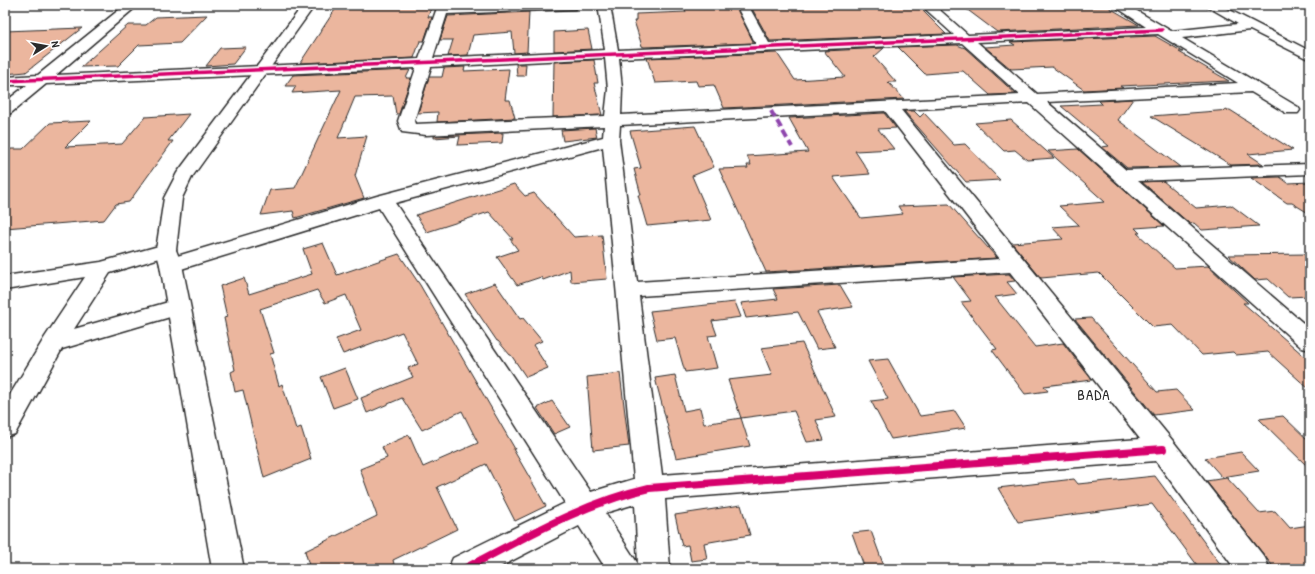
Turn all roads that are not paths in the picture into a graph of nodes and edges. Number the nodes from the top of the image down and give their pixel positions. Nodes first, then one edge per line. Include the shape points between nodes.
1 (132, 5) edge
2 (309, 5) edge
3 (576, 5) edge
4 (604, 5) edge
5 (742, 5) edge
6 (927, 5) edge
7 (1119, 5) edge
8 (1211, 5) edge
9 (443, 8) edge
10 (1252, 26) junction
11 (1166, 33) junction
12 (967, 39) junction
13 (766, 48) junction
14 (612, 54) junction
15 (1310, 56) edge
16 (426, 63) junction
17 (261, 72) junction
18 (44, 80) junction
19 (5, 81) edge
20 (1254, 87) junction
21 (1034, 98) junction
22 (889, 105) junction
23 (5, 110) edge
24 (1292, 110) dead end
25 (612, 130) junction
26 (1310, 169) edge
27 (1122, 176) junction
28 (384, 200) junction
29 (169, 258) junction
30 (1016, 265) junction
31 (102, 268) junction
32 (5, 283) edge
33 (629, 290) junction
34 (179, 308) junction
35 (1310, 342) edge
36 (53, 343) junction
37 (5, 426) edge
38 (1163, 449) junction
39 (649, 488) junction
40 (584, 508) junction
41 (228, 569) edge
42 (464, 569) edge
43 (624, 569) edge
44 (654, 569) edge
45 (1254, 569) edge

1 - 18 street
2 - 17 street
3 - 9 street
4 - 14 street
5 - 13 street
6 - 12 street
7 - 11 street
8 - 10 street
9 - 16 street
10 - 11 street
10 - 15 street
11 - 12 street
11 - 20 street
12 - 13 street
12 - 21 street
13 - 14 street
14 - 16 street
14 - 25 street via 615,90
16 - 17 street
16 - 25 street via 406,121 408,129
17 - 18 street
17 - 29 street via 183,177 174,198
18 - 19 street
18 - 23 street
20 - 21 street
20 - 24 street
21 - 22 street
21 - 27 street
22 - 25 street
22 - 30 street
25 - 28 street
25 - 33 street
26 - 27 street
27 - 35 street
28 - 29 street
28 - 40 street
29 - 31 street
29 - 34 street
30 - 33 street
30 - 38 street
31 - 32 street
31 - 36 street
33 - 39 street
34 - 36 street
34 - 41 street
36 - 37 street
38 - 39 street
38 - 45 street
39 - 40 street via 618,495
39 - 44 street
40 - 42 street
40 - 43 street

